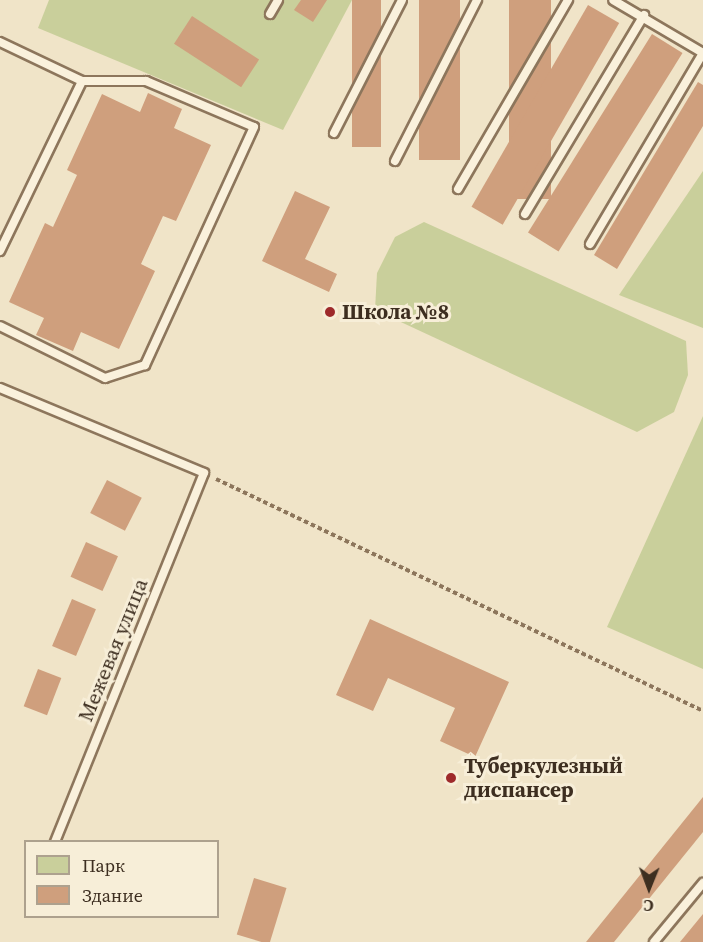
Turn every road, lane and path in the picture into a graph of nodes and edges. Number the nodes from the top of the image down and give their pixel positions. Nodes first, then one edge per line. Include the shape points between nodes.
1 (278, 0) edge
2 (402, 0) edge
3 (477, 0) edge
4 (568, 0) edge
5 (613, 0) edge
6 (270, 14) dead end
7 (645, 15) junction
8 (0, 42) edge
9 (82, 81) junction
10 (334, 133) dead end
11 (395, 161) dead end
12 (458, 189) dead end
13 (525, 214) dead end
14 (590, 244) dead end
15 (0, 251) edge
16 (0, 327) edge
17 (0, 388) edge
18 (204, 473) junction
19 (703, 711) edge
20 (56, 840) edge
21 (703, 884) edge
22 (654, 942) edge

1 - 6 lane
2 - 10 lane
3 - 11 lane
4 - 12 lane
5 - 7 lane
7 - 13 lane
7 - 14 lane via 702,53
8 - 9 lane
9 - 15 lane
9 - 16 lane via 146,81 254,127 145,365 105,378
17 - 18 lane
18 - 19 path
18 - 20 lane, Межевая улица
21 - 22 lane

